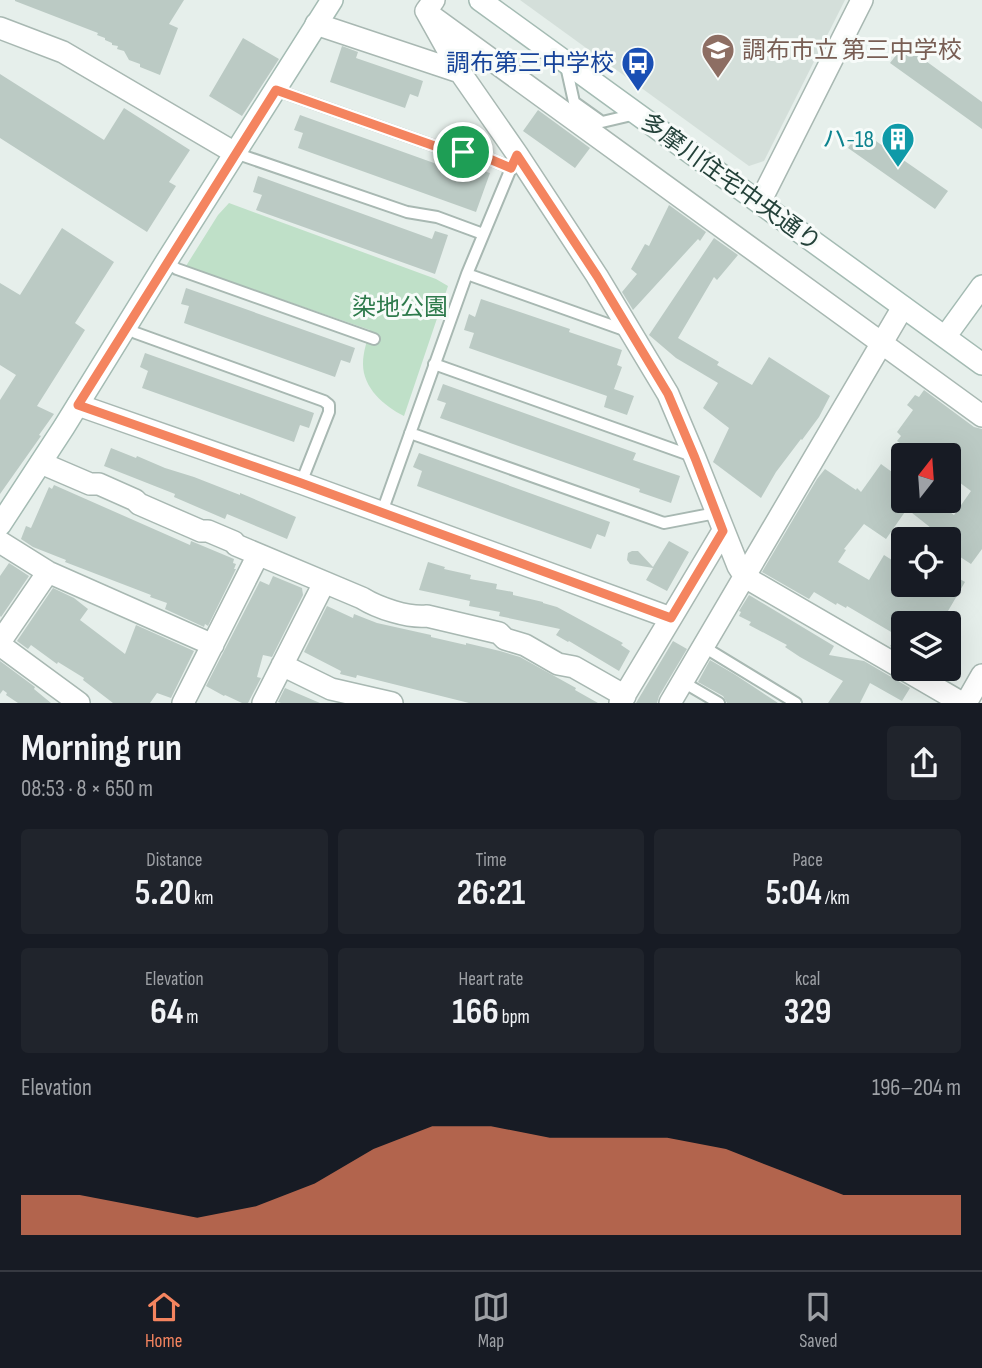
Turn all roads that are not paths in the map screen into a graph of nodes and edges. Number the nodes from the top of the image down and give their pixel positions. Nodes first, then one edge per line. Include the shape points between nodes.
1 (332, 0) edge
2 (480, 0) edge
3 (862, 0) edge
4 (430, 6) edge
5 (316, 24) junction
6 (0, 28) edge
7 (460, 72) junction
8 (276, 90) junction
9 (235, 153) junction
10 (514, 161) junction
11 (760, 202) junction
12 (483, 234) junction
13 (166, 262) junction
14 (467, 274) junction
15 (982, 286) edge
16 (904, 307) junction
17 (125, 328) junction
18 (630, 332) junction
19 (945, 337) junction
20 (374, 339) dead end
21 (882, 343) junction
22 (982, 364) edge
23 (434, 365) junction
24 (78, 405) junction
25 (982, 416) edge
26 (410, 433) junction
27 (695, 458) junction
28 (40, 463) junction
29 (301, 483) junction
30 (382, 512) junction
31 (720, 522) junction
32 (0, 525) edge
33 (0, 542) edge
34 (258, 555) junction
35 (48, 572) junction
36 (745, 576) junction
37 (324, 583) junction
38 (671, 618) junction
39 (0, 643) edge
40 (213, 645) junction
41 (704, 647) junction
42 (282, 664) junction
43 (982, 676) edge
44 (683, 682) junction
45 (623, 700) edge
46 (79, 703) edge
47 (183, 703) edge
48 (263, 703) edge
49 (392, 703) edge
50 (670, 703) edge
51 (719, 703) edge
52 (796, 703) edge
53 (964, 703) edge

1 - 5 street
2 - 11 street, 多摩川住宅中央通り
3 - 11 street
4 - 7 street
4 - 21 street
5 - 7 street
5 - 8 street
6 - 9 street via 63,52
7 - 10 street
8 - 9 street
8 - 10 lane via 446,150
9 - 12 lane
9 - 13 street
10 - 12 lane
10 - 18 street via 597,276
11 - 16 street, 多摩川住宅中央通り
12 - 14 lane
13 - 17 street
13 - 20 lane
14 - 18 lane
14 - 23 lane
15 - 19 street
16 - 19 street, 多摩川住宅中央通り
16 - 21 street
17 - 24 street
17 - 29 lane via 324,401 329,412
18 - 27 street via 668,394
19 - 22 street, 多摩川住宅中央通り
21 - 25 street
21 - 36 street
23 - 26 lane
23 - 27 lane
24 - 28 street
24 - 29 street
26 - 30 lane
26 - 31 lane via 664,523
27 - 31 street
28 - 32 street
28 - 34 street via 99,484
29 - 30 street
30 - 38 street
31 - 36 street
31 - 38 street
33 - 35 street
34 - 37 street
34 - 40 street
35 - 39 street
35 - 40 street
36 - 41 street
36 - 53 street
37 - 42 street
37 - 45 street via 373,605 499,633 558,664 574,667
38 - 45 street
39 - 46 street
40 - 47 street
41 - 44 street
41 - 52 lane
42 - 48 street
42 - 49 street via 331,689
43 - 53 street
44 - 50 street
44 - 51 lane

